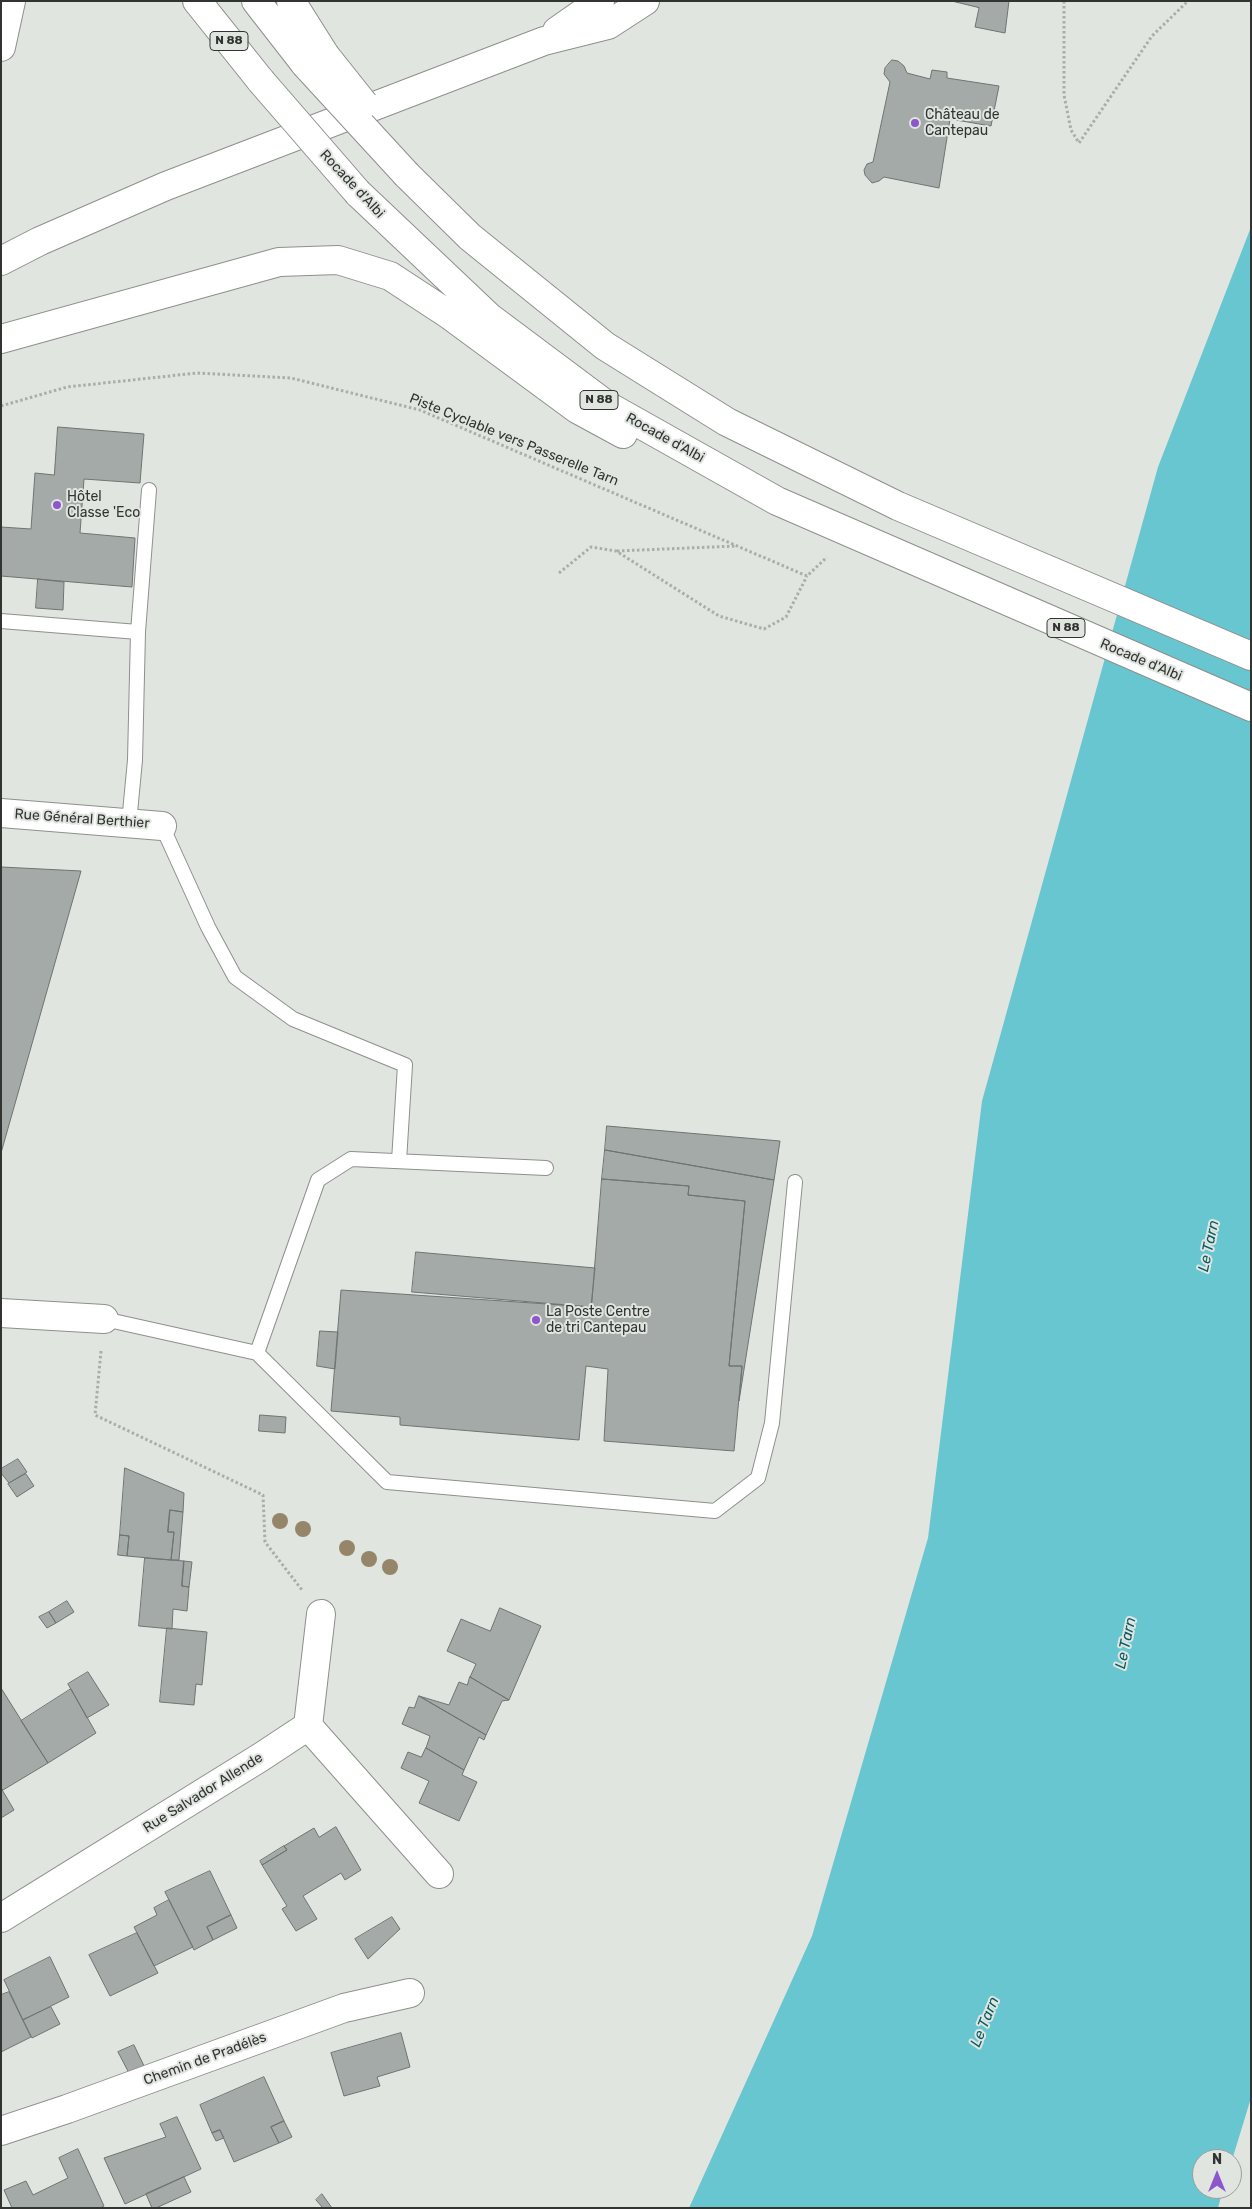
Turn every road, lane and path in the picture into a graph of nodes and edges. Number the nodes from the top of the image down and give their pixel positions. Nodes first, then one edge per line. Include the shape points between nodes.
1 (11, 1) edge
2 (197, 1) edge
3 (256, 1) edge
4 (291, 1) edge
5 (600, 1) edge
6 (645, 1) edge
7 (1064, 1) edge
8 (1188, 1) edge
9 (544, 41) junction
10 (1, 47) edge
11 (315, 59) junction
12 (40, 241) junction
13 (1, 261) edge
14 (1, 270) edge
15 (1, 339) edge
16 (1, 406) edge
17 (149, 490) dead end
18 (777, 501) junction
19 (736, 546) junction
20 (616, 551) junction
21 (828, 556) dead end
22 (559, 573) dead end
23 (807, 576) junction
24 (1, 621) edge
25 (138, 632) junction
26 (1251, 656) edge
27 (1251, 708) edge
28 (1, 813) edge
29 (129, 823) junction
30 (162, 826) joint
31 (399, 1161) junction
32 (546, 1168) dead end
33 (795, 1182) dead end
34 (1, 1313) edge
35 (104, 1319) junction
36 (257, 1353) junction
37 (321, 1614) joint
38 (308, 1726) junction
39 (439, 1874) dead end
40 (1, 1918) edge
41 (410, 1993) dead end
42 (1, 2131) edge

1 - 10 main road
2 - 18 main road, Rocade d'Albi / N 88, bridge via 358,193 489,317 608,406
3 - 11 main road
4 - 11 main road
5 - 9 main road
6 - 9 main road via 608,25
7 - 8 path via 1064,95 1071,130 1079,144 1152,36
9 - 12 main road via 166,186
11 - 26 main road, bridge via 470,237 605,346 727,422 898,506
12 - 13 main road
12 - 14 main road
15 - 18 main road via 279,262 338,260 390,276 448,314 577,410 662,454
16 - 19 path, Piste Cyclable vers Passerelle Tarn via 67,387 197,373 291,378 420,410
17 - 25 lane
18 - 27 main road, Rocade d'Albi / N 88
19 - 20 path
19 - 23 path, Piste Cyclable vers Passerelle Tarn
20 - 22 path via 591,546
20 - 23 path via 719,616 764,629 786,617
21 - 23 path
24 - 25 lane
25 - 29 lane via 135,760
28 - 29 main road, Rue Général Berthier
29 - 30 main road, Rue Général Berthier
30 - 31 lane via 235,977 293,1019 405,1065
31 - 32 lane
31 - 36 lane via 351,1159 318,1180
33 - 36 lane via 772,1423 758,1478 715,1511 387,1482
34 - 35 main road
35 - 36 lane
35 - 37 path via 95,1415 263,1495 265,1542
37 - 38 main road
38 - 39 main road
38 - 40 main road, Rue Salvador Allende
41 - 42 main road, Chemin de Pradélès via 344,2008

